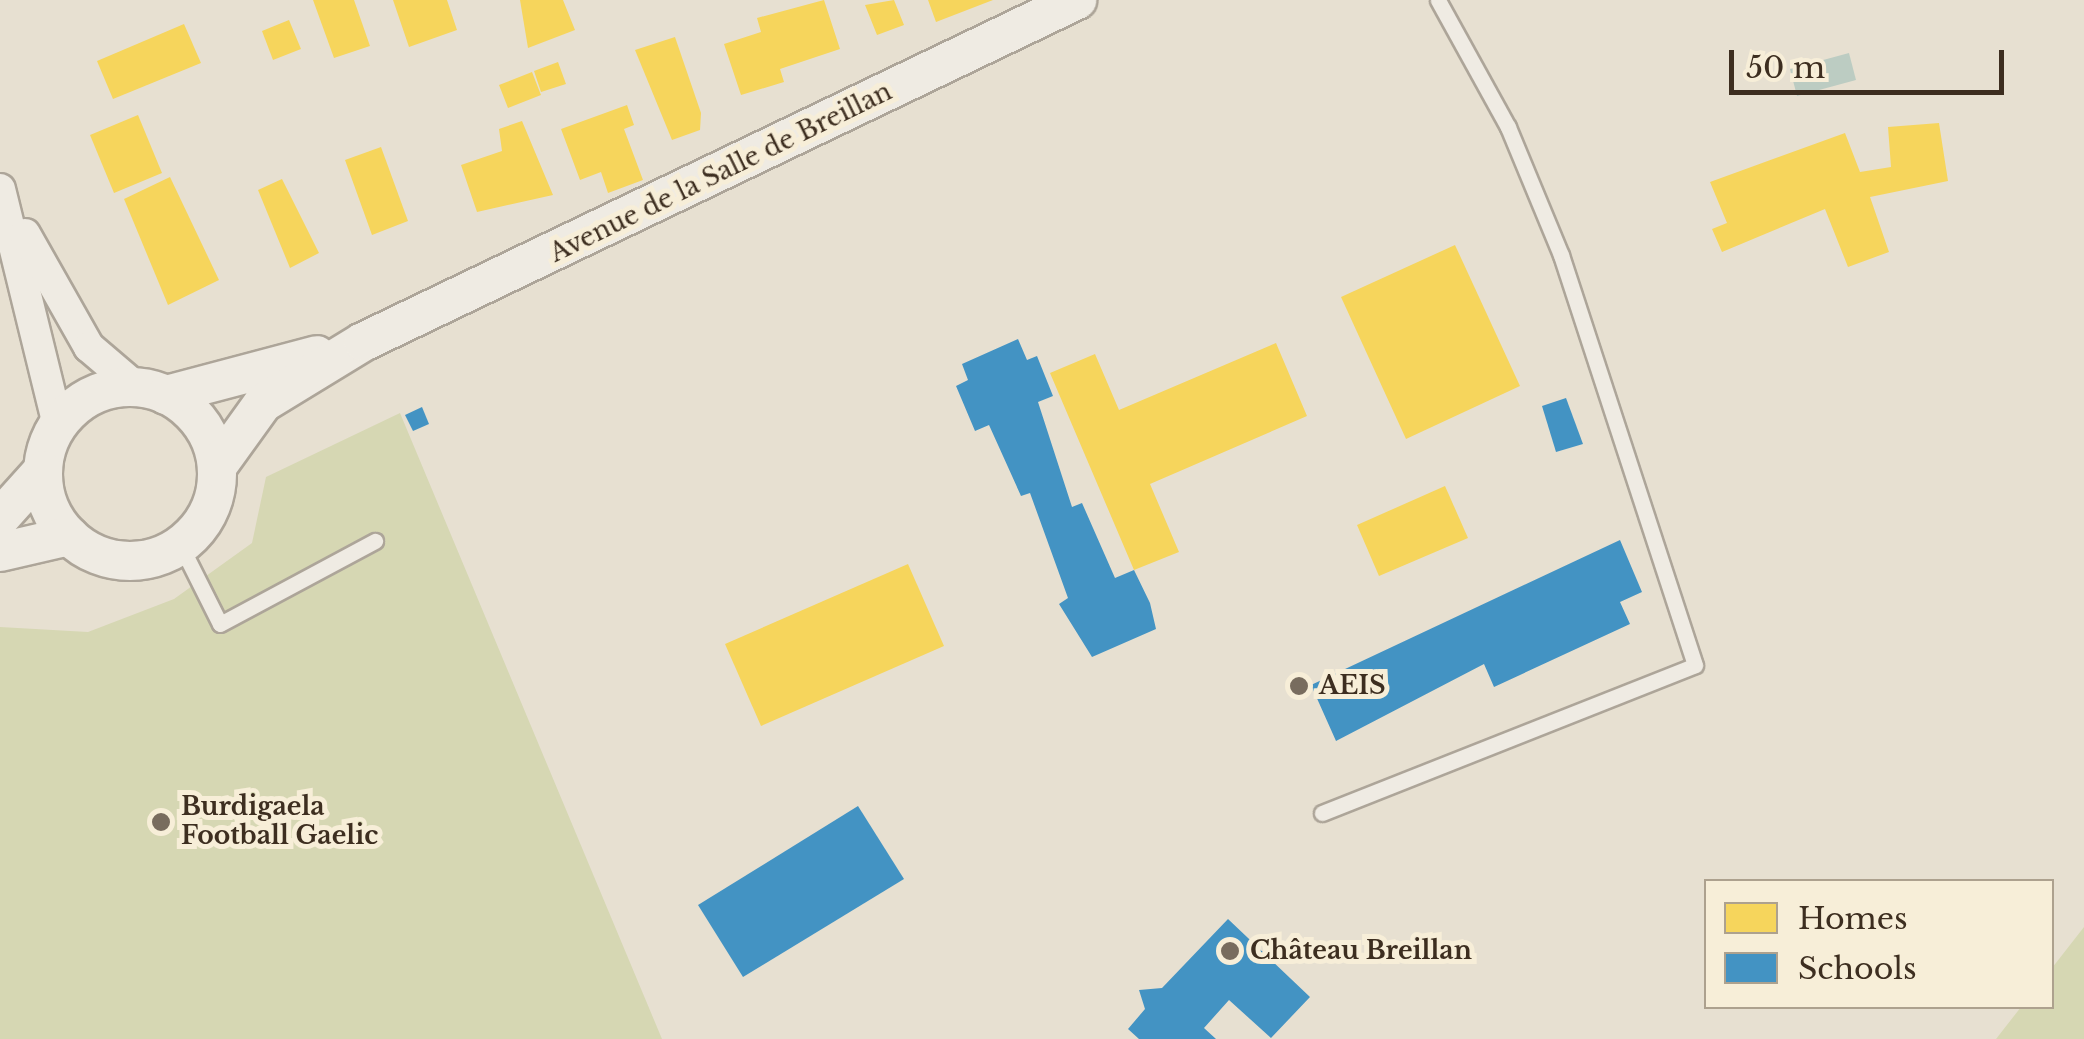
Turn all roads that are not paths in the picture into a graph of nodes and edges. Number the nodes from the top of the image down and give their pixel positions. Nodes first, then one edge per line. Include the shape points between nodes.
1 (1076, 0) edge
2 (1438, 0) edge
3 (0, 190) edge
4 (363, 342) junction
5 (151, 391) junction
6 (58, 425) junction
7 (217, 467) junction
8 (43, 470) junction
9 (0, 518) edge
10 (69, 536) junction
11 (375, 541) dead end
12 (180, 544) junction
13 (0, 552) edge
14 (1322, 813) dead end

1 - 4 street, Avenue de la Salle de Breillan
2 - 14 lane via 1508,127 1561,256 1695,664
3 - 5 street via 89,347
3 - 6 street
4 - 5 street, Avenue de la Salle de Breillan
4 - 7 street, Avenue de la Salle de Breillan via 262,403
5 - 6 street via 92,396
5 - 7 street via 202,424
6 - 8 street
7 - 12 street via 214,497
8 - 9 street
8 - 10 street via 49,505
10 - 12 street via 133,560
10 - 13 street
11 - 12 lane via 220,624

